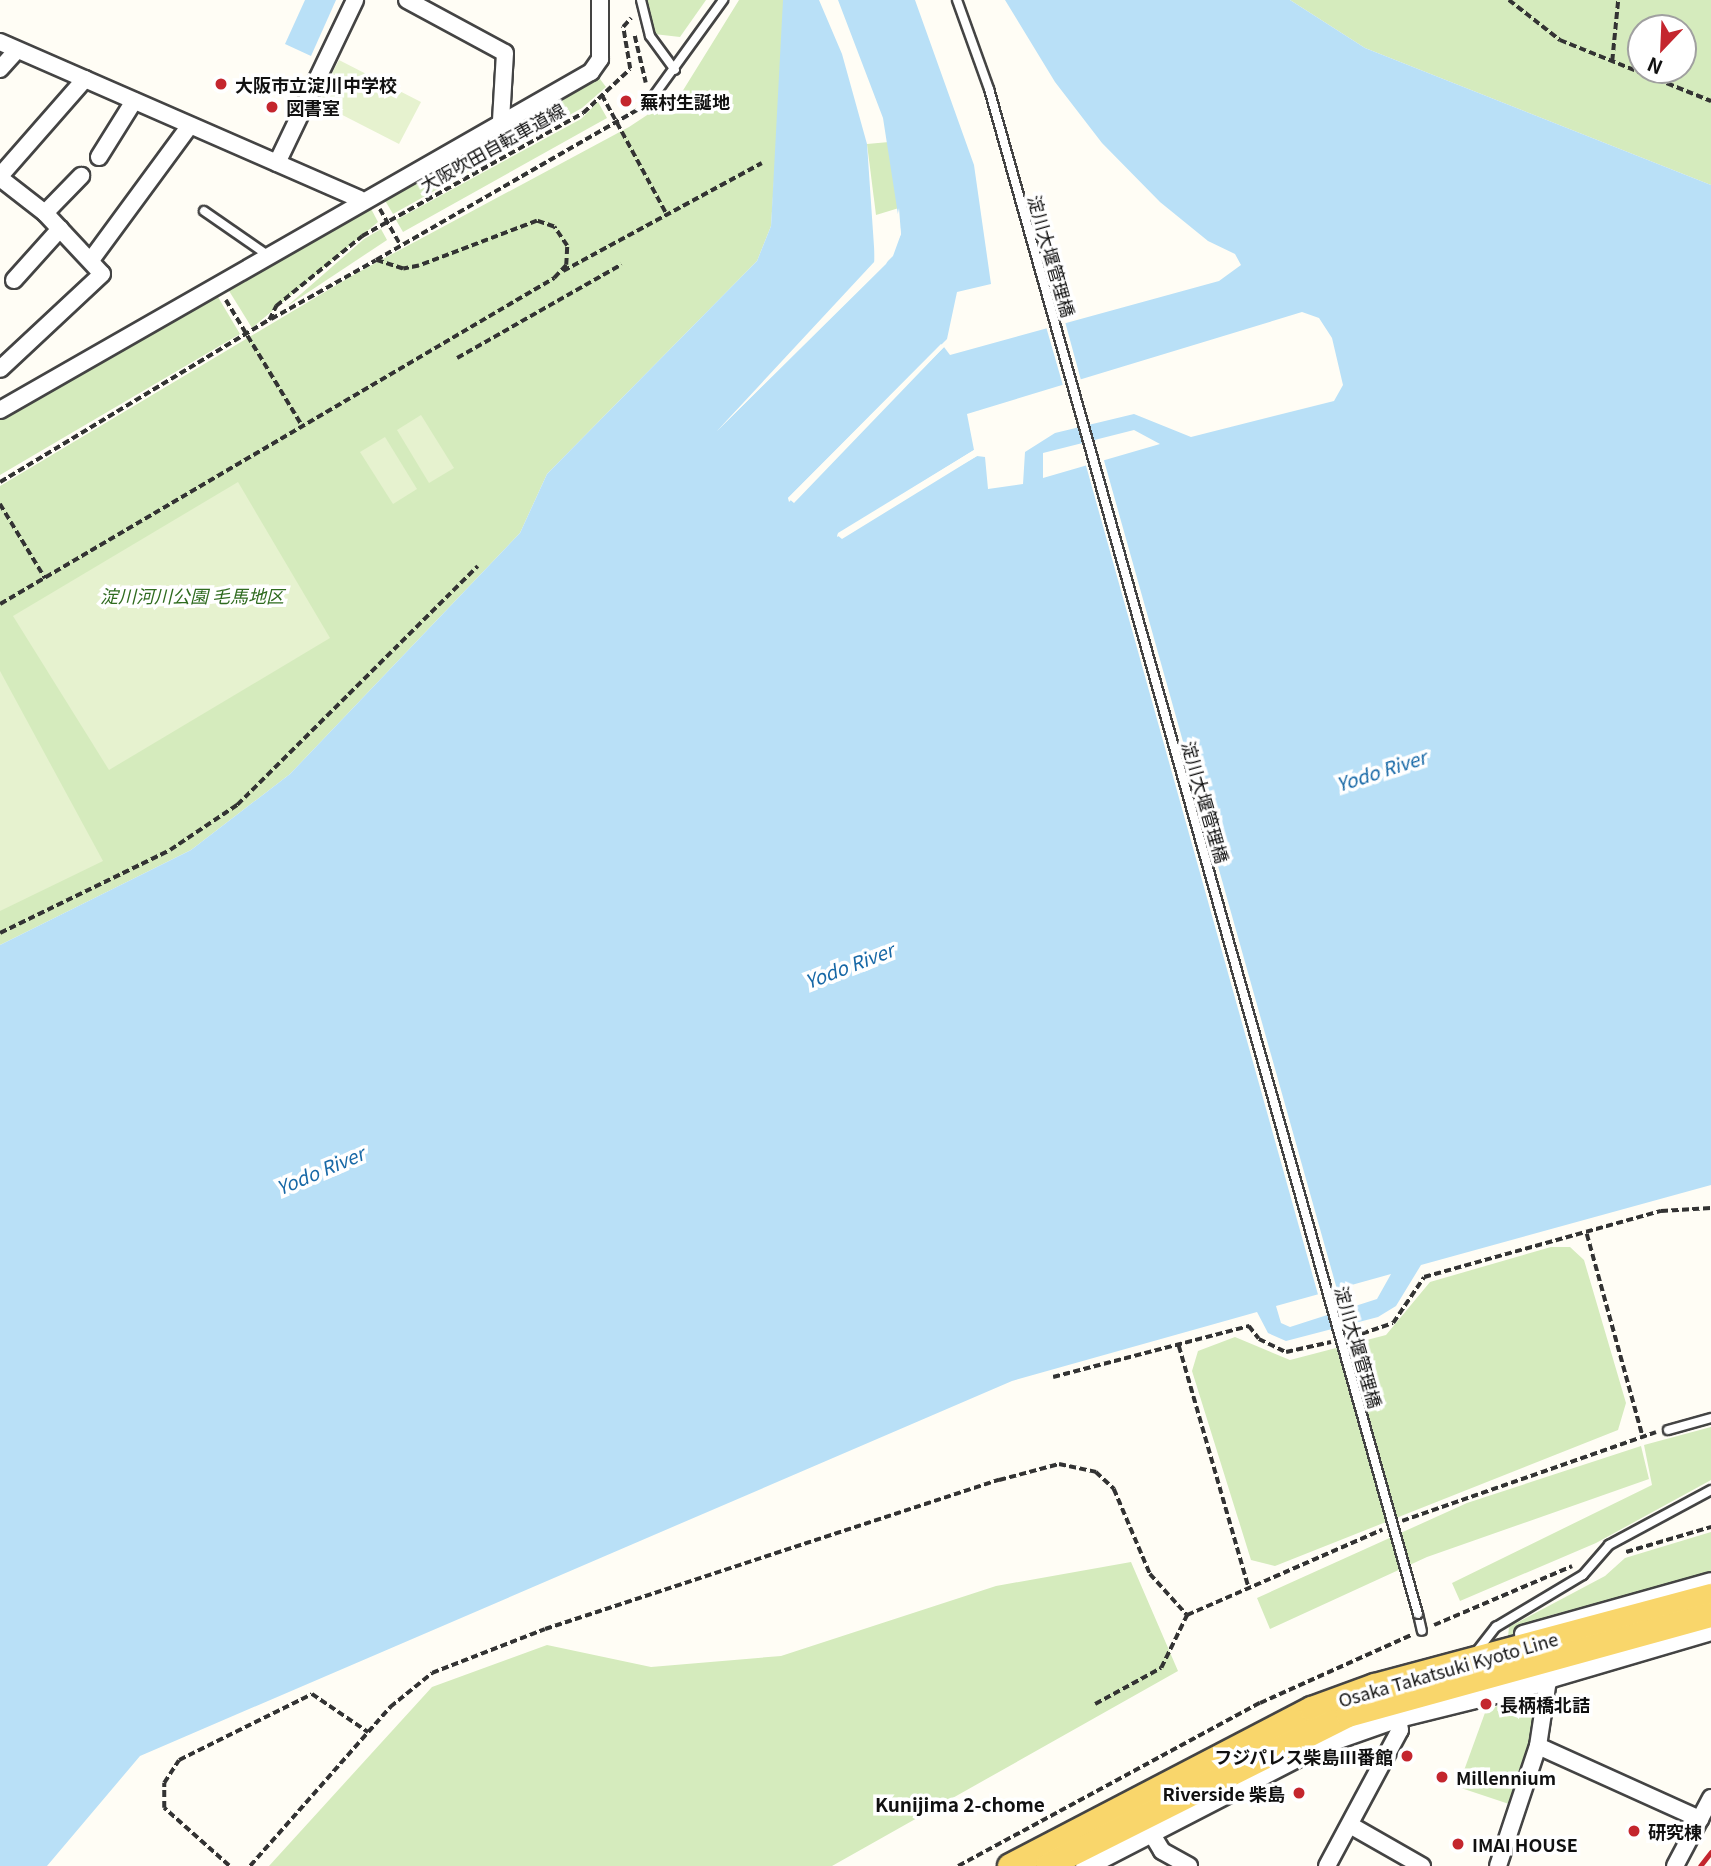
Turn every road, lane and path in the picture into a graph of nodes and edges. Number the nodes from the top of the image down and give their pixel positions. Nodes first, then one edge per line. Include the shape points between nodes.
1 (355, 0) edge
2 (407, 0) edge
3 (600, 0) edge
4 (641, 0) edge
5 (723, 0) edge
6 (957, 0) edge
7 (1509, 0) edge
8 (1618, 0) edge
9 (0, 42) edge
10 (17, 50) junction
11 (1612, 61) junction
12 (0, 69) edge
13 (675, 70) junction
14 (85, 79) junction
15 (602, 95) junction
16 (134, 101) junction
17 (1711, 101) edge
18 (650, 102) junction
19 (501, 120) junction
20 (618, 124) junction
21 (190, 125) junction
22 (99, 157) dead end
23 (277, 163) junction
24 (762, 163) dead end
25 (81, 176) dead end
26 (0, 177) edge
27 (365, 196) junction
28 (204, 211) dead end
29 (45, 213) junction
30 (666, 214) junction
31 (387, 221) junction
32 (60, 229) junction
33 (400, 244) junction
34 (266, 254) junction
35 (91, 260) junction
36 (376, 260) junction
37 (621, 265) dead end
38 (561, 272) junction
39 (14, 280) dead end
40 (220, 289) dead end
41 (269, 320) junction
42 (247, 334) junction
43 (457, 358) dead end
44 (0, 369) edge
45 (0, 410) edge
46 (302, 424) junction
47 (0, 482) edge
48 (0, 504) edge
49 (478, 566) dead end
50 (45, 578) junction
51 (0, 604) edge
52 (0, 933) edge
53 (1711, 1208) edge
54 (1587, 1233) junction
55 (1179, 1346) junction
56 (1053, 1377) dead end
57 (1711, 1418) edge
58 (1668, 1430) joint
59 (1642, 1434) junction
60 (1711, 1490) edge
61 (1399, 1523) dead end
62 (1711, 1527) edge
63 (1386, 1528) dead end
64 (1599, 1557) junction
65 (1711, 1581) edge
66 (1249, 1588) junction
67 (1711, 1596) edge
68 (1187, 1615) junction
69 (1711, 1615) edge
70 (1422, 1630) junction
71 (1711, 1632) edge
72 (1523, 1634) dead end
73 (1470, 1660) junction
74 (1548, 1680) junction
75 (1095, 1704) dead end
76 (1398, 1717) junction
77 (368, 1732) junction
78 (1538, 1745) junction
79 (1711, 1798) edge
80 (1700, 1819) junction
81 (1350, 1825) junction
82 (1150, 1831) junction
83 (229, 1866) edge
84 (250, 1866) edge
85 (958, 1866) edge
86 (1010, 1866) edge
87 (1048, 1866) edge
88 (1085, 1866) edge
89 (1189, 1866) edge
90 (1327, 1866) edge
91 (1422, 1866) edge
92 (1499, 1866) edge
93 (1675, 1866) edge

1 - 23 street
2 - 19 street via 505,53
3 - 19 street via 596,67
4 - 13 lane via 650,36
5 - 13 lane
6 - 70 lane, 淀川大堰管理橋, bridge via 992,102
7 - 11 path via 1546,31
8 - 11 path
9 - 10 street
10 - 12 street
10 - 14 street
11 - 17 path
13 - 18 lane
14 - 16 street
14 - 26 street
15 - 18 path, 大阪吹田自転車道線 via 630,69 623,27 631,18
15 - 20 path
15 - 31 path, 大阪吹田自転車道線 via 583,113
16 - 21 street
16 - 22 street
18 - 20 path, 大阪吹田自転車道線
19 - 27 street
20 - 30 path
20 - 33 path, 大阪吹田自転車道線
21 - 23 street
21 - 35 street
23 - 27 street
24 - 30 path
25 - 29 street
26 - 29 street
27 - 31 path
27 - 34 street
28 - 34 lane
29 - 32 street
30 - 38 path
31 - 33 path
31 - 41 path, 大阪吹田自転車道線 via 276,306
32 - 35 street
32 - 39 street
33 - 36 path, 大阪吹田自転車道線
34 - 45 street
35 - 44 street via 102,274
36 - 38 path via 403,269 419,266 537,221 564,239 569,253
36 - 41 path, 大阪吹田自転車道線
37 - 43 path
38 - 46 path
40 - 42 path
41 - 42 path, 大阪吹田自転車道線
42 - 46 path
42 - 47 path, 大阪吹田自転車道線
46 - 50 path
48 - 50 path
49 - 52 path via 296,754 237,805 170,850
50 - 51 path
53 - 54 path via 1661,1212
54 - 55 path via 1424,1277 1393,1323 1381,1329 1294,1352 1259,1339 1250,1326
54 - 59 path
55 - 56 path
55 - 66 path
57 - 58 lane
58 - 59 path
59 - 61 path
60 - 64 lane via 1630,1531
62 - 64 path
63 - 66 path
64 - 70 path
64 - 73 lane via 1583,1574 1496,1627
65 - 72 street
66 - 68 path
67 - 73 main road, Osaka Takatsuki Kyoto Line
68 - 75 path via 1175,1648 1153,1675
68 - 77 path via 1150,1574 1106,1479 1084,1466 1059,1464 545,1629 432,1672
69 - 87 main road, Osaka Takatsuki Kyoto Line via 1348,1715
70 - 85 path via 1260,1703
71 - 74 street
73 - 86 main road, Osaka Takatsuki Kyoto Line via 1291,1719
74 - 76 street
74 - 78 street
76 - 81 street via 1401,1730
76 - 82 street via 1290,1758
77 - 83 path via 312,1694 179,1760 164,1783 164,1808
77 - 84 path
78 - 80 street
78 - 92 street
79 - 80 street
80 - 93 street
81 - 90 street
81 - 91 street
82 - 88 street
82 - 89 street via 1162,1851

